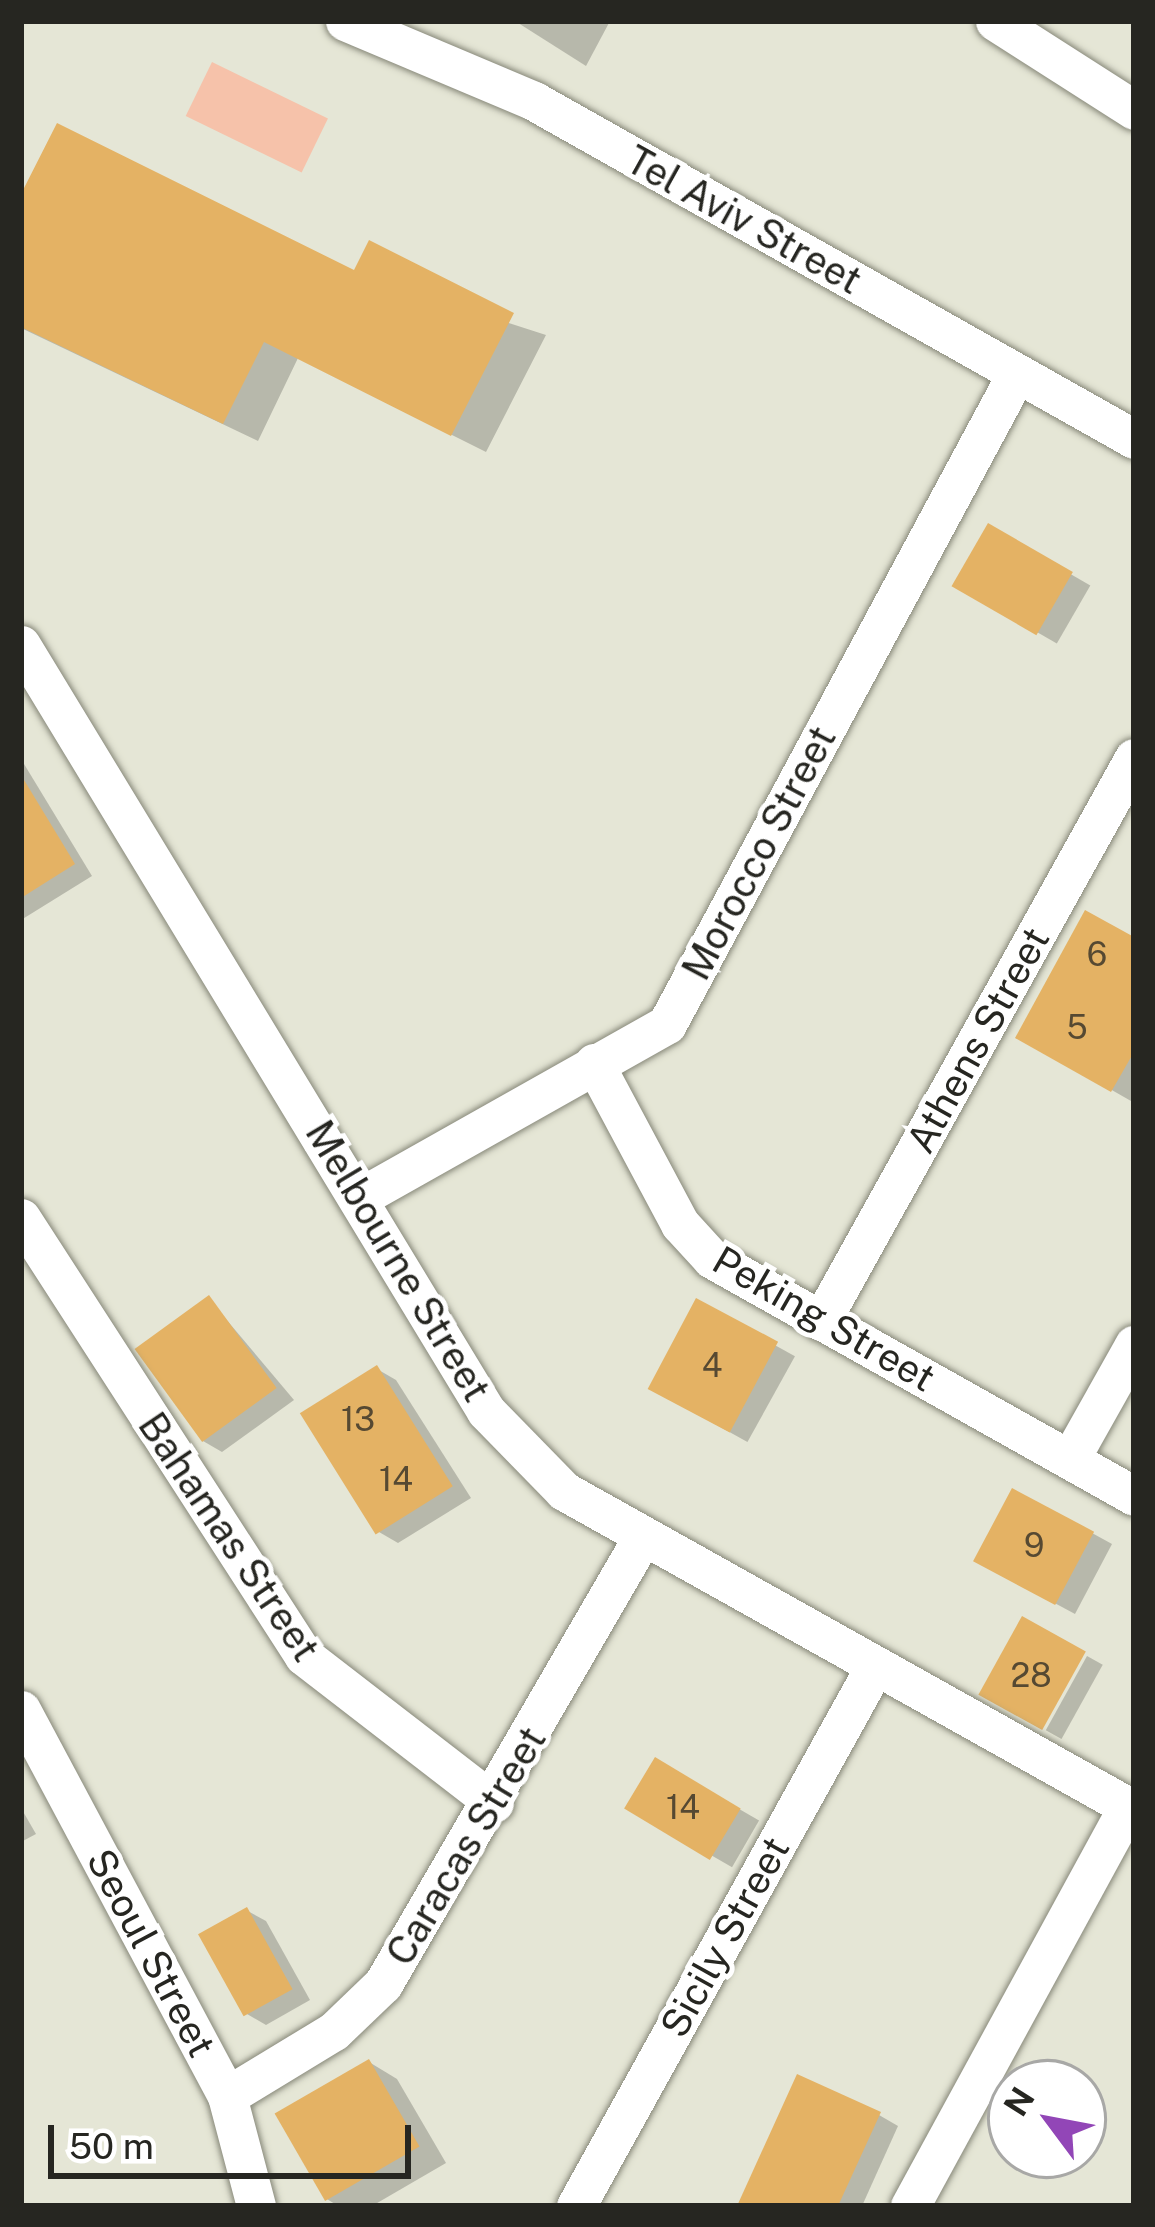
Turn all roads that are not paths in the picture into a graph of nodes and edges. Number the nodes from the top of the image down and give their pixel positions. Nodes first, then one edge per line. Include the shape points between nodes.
1 (345, 21) edge
2 (995, 21) edge
3 (1134, 110) edge
4 (1016, 374) junction
5 (1134, 440) edge
6 (21, 645) edge
7 (1134, 758) edge
8 (594, 1063) junction
9 (362, 1196) junction
10 (21, 1218) edge
11 (821, 1322) junction
12 (1134, 1345) edge
13 (1070, 1460) junction
14 (1134, 1496) edge
15 (642, 1538) junction
16 (874, 1668) junction
17 (21, 1710) edge
18 (494, 1803) junction
19 (1131, 1808) edge
20 (227, 2096) junction
21 (256, 2206) edge
22 (576, 2206) edge
23 (910, 2206) edge

1 - 4 street, Tel Aviv Street via 534,101
2 - 3 street
4 - 5 street, Tel Aviv Street
4 - 8 street, Morocco Street via 667,1024
6 - 9 street, Melbourne Street
7 - 11 street, Athens Street
8 - 9 street, Morocco Street
8 - 11 street, Peking Street via 680,1224 712,1259
9 - 15 street, Melbourne Street via 486,1411 564,1490
10 - 18 street, Bahamas Street via 304,1657
11 - 13 street, Peking Street
12 - 13 street
13 - 14 street, Peking Street
15 - 16 street, Melbourne Street
15 - 18 street, Caracas Street
16 - 19 street, Melbourne Street
16 - 22 street, Sicily Street
17 - 20 street, Seoul Street
18 - 20 street, Caracas Street via 383,1984 334,2031
19 - 23 street
20 - 21 street, Seoul Street

